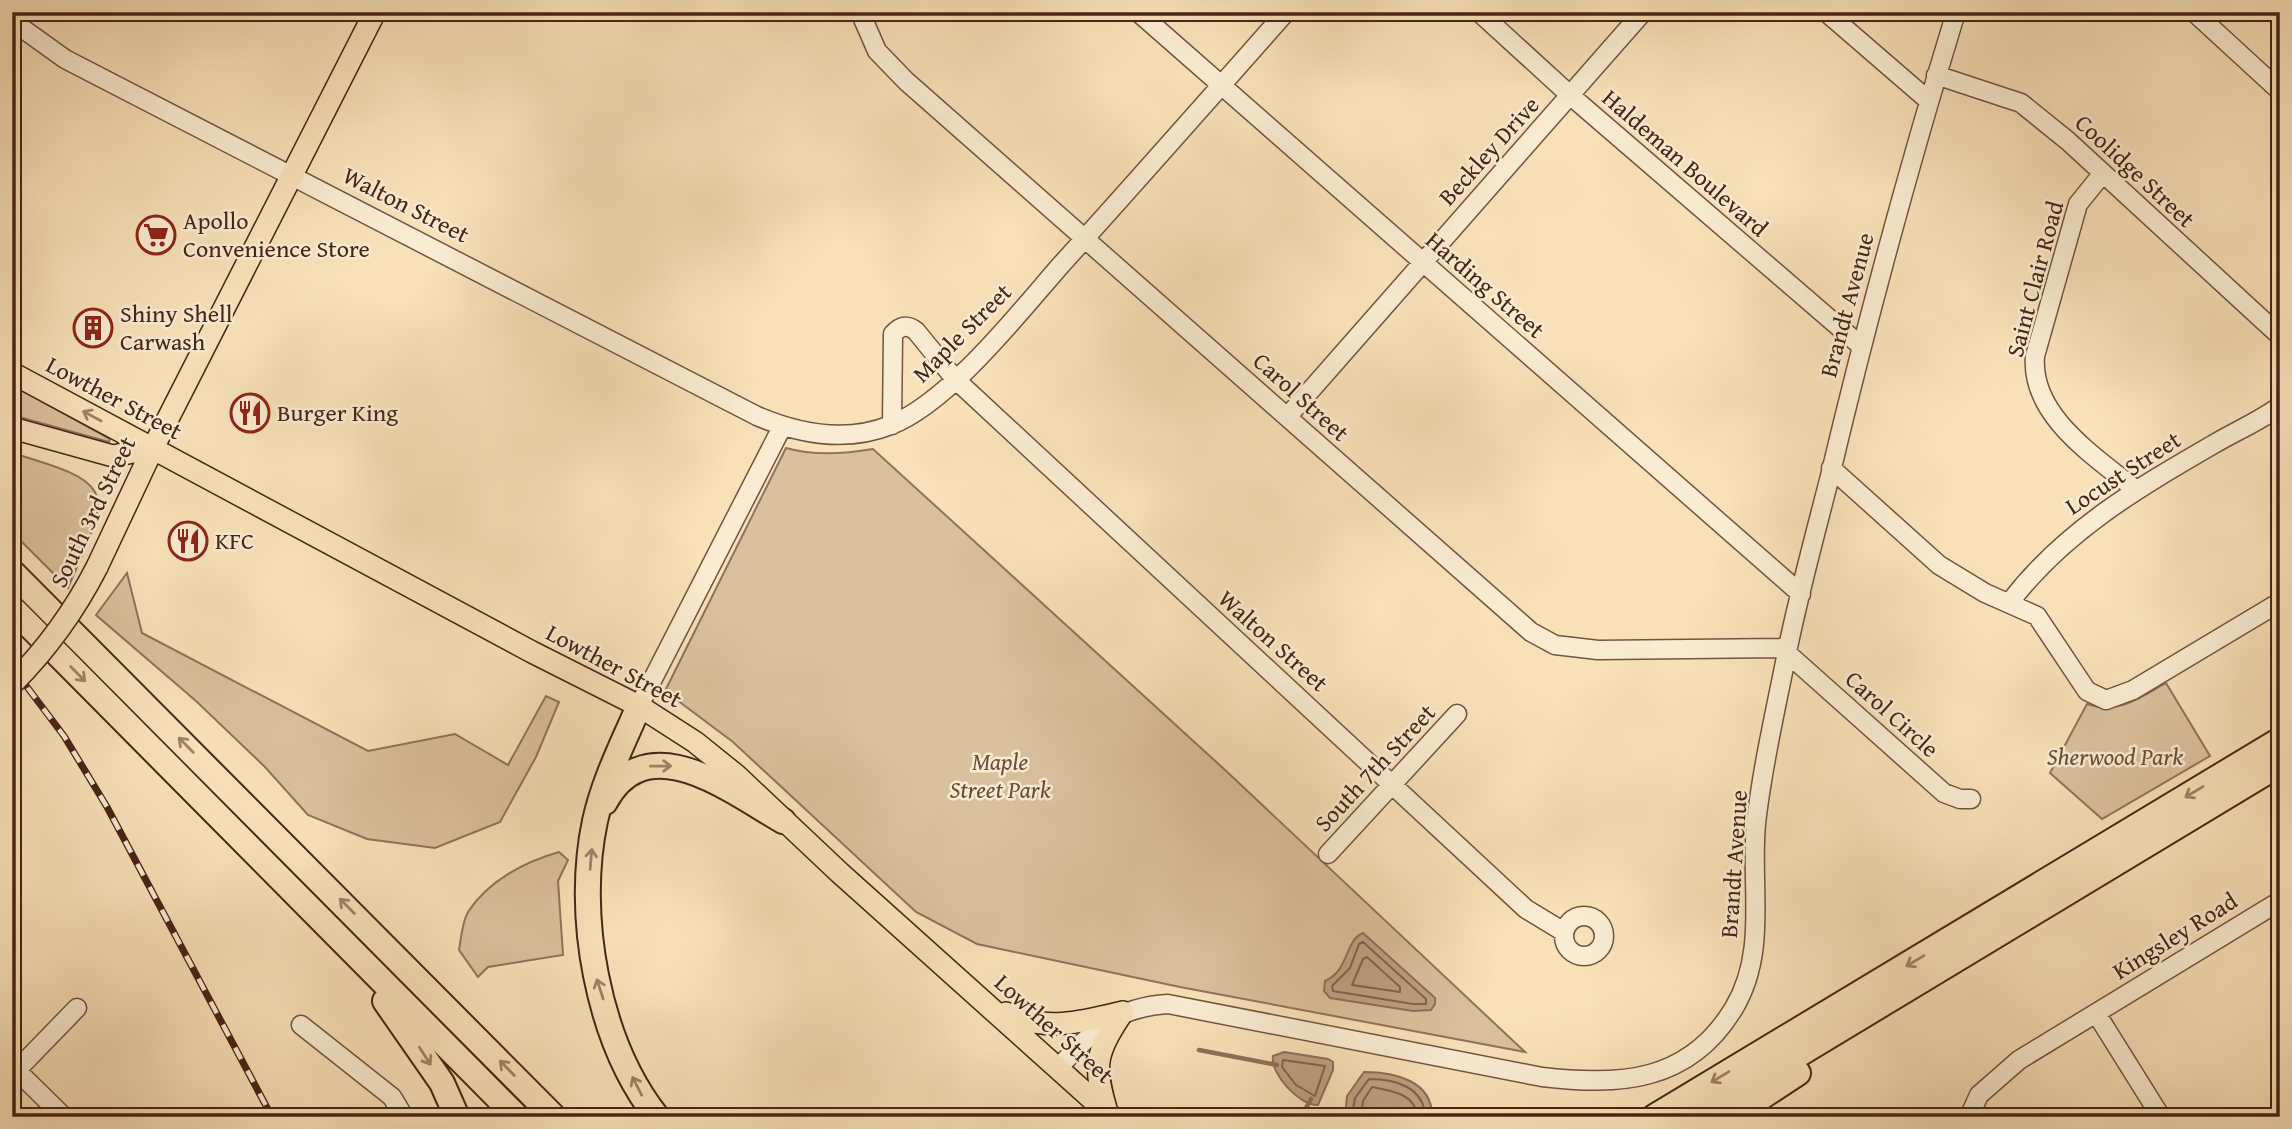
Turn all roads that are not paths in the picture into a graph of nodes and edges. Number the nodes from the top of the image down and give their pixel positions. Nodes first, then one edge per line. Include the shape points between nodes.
1 (374, 12) edge
2 (860, 12) edge
3 (1138, 12) edge
4 (1286, 12) edge
5 (1479, 12) edge
6 (1643, 12) edge
7 (1826, 12) edge
8 (1956, 12) edge
9 (2194, 12) edge
10 (12, 20) edge
11 (1936, 75) junction
12 (1221, 86) junction
13 (2280, 91) edge
14 (1571, 96) junction
15 (1929, 101) junction
16 (2103, 173) junction
17 (291, 174) junction
18 (1085, 239) junction
19 (1422, 263) junction
20 (2280, 336) edge
21 (1861, 346) junction
22 (12, 373) edge
23 (955, 379) junction
24 (2280, 406) edge
25 (1288, 416) junction
26 (892, 425) junction
27 (782, 427) junction
28 (12, 428) edge
29 (153, 448) junction
30 (1832, 468) junction
31 (2137, 490) junction
32 (12, 572) edge
33 (1801, 594) junction
34 (2010, 602) junction
35 (2280, 602) edge
36 (12, 608) edge
37 (1787, 651) junction
38 (12, 684) edge
39 (639, 706) junction
40 (1457, 714) dead end
41 (2280, 738) edge
42 (2280, 764) edge
43 (1392, 784) junction
44 (1971, 799) dead end
45 (595, 821) junction
46 (783, 821) junction
47 (2180, 823) junction
48 (1328, 854) dead end
49 (2280, 901) edge
50 (308, 905) junction
51 (1564, 932) dead end
52 (990, 1006) junction
53 (77, 1008) dead end
54 (1123, 1012) junction
55 (2096, 1013) junction
56 (301, 1025) dead end
57 (1058, 1068) junction
58 (14, 1070) edge
59 (1110, 1114) edge
60 (64, 1117) edge
61 (404, 1117) edge
62 (457, 1117) edge
63 (517, 1117) edge
64 (554, 1117) edge
65 (657, 1117) edge
66 (1654, 1117) edge
67 (1695, 1117) edge
68 (1731, 1117) edge
69 (1969, 1117) edge
70 (2161, 1117) edge

1 - 17 main road, South 3rd Street
2 - 18 street, Carol Street via 885,61
3 - 12 street, Harding Street
4 - 12 street, Maple Street
5 - 14 street, Haldeman Boulevard
6 - 14 street, Beckley Drive
7 - 15 street
8 - 11 street, Brandt Avenue
9 - 13 street
10 - 17 street, Walton Street via 55,53
11 - 15 street, Brandt Avenue
11 - 16 street, Coolidge Street via 2021,103
12 - 18 street, Maple Street
12 - 19 street, Harding Street
14 - 19 street, Beckley Drive
14 - 21 street, Haldeman Boulevard
15 - 21 street, Brandt Avenue
16 - 20 street, Coolidge Street
16 - 31 street, Saint Clair Road via 2078,204 2034,371 2039,393 2052,414
17 - 27 street, Walton Street
17 - 29 main road, South 3rd Street
18 - 23 street, Maple Street
18 - 25 street, Carol Street
19 - 25 street, Beckley Drive
19 - 33 street, Harding Street
21 - 30 street, Brandt Avenue
29 -> 22 main road, Lowther Street
23 - 26 street, Maple Street
23 - 26 street, Walton Street via 916,331 898,328 892,334
23 - 43 street, Walton Street
24 - 31 street, Locust Street
25 - 37 street, Carol Street via 1548,643 1598,650
26 - 27 street, Maple Street via 840,435
27 - 39 street
28 - 29 main road via 113,456
29 - 38 main road, South 3rd Street, bridge via 75,610 48,648
29 - 39 main road, Lowther Street
30 - 33 street, Brandt Avenue
30 - 34 street via 1939,565 1985,593
31 - 34 street, Locust Street via 2061,545
64 -> 32 highway
33 - 37 street, Brandt Avenue
34 - 35 street via 2043,623 2081,686 2106,700 2133,690
36 -> 50 highway
37 - 44 street, Carol Circle via 1944,793
37 - 54 street, Brandt Avenue via 1757,819 1757,906 1748,978 1720,1026 1680,1061 1639,1078 1586,1082 1168,1004
39 - 45 highway
39 - 46 main road, Lowther Street via 711,753
40 - 43 street, South 7th Street
41 -> 66 highway
42 - 47 highway
43 - 48 street, South 7th Street
43 - 51 street, Walton Street via 1526,909
45 -> 46 highway via 614,786 650,766 672,765 694,771
65 -> 45 highway via 621,1054 595,974 588,922
46 - 52 main road, Lowther Street
47 - 67 highway
47 - 68 highway
49 - 55 street, Kingsley Road
50 -> 62 highway via 414,1039
50 - 63 highway
52 - 54 main road via 1024,1022 1056,1025
52 - 57 main road, Lowther Street
53 - 58 street
54 - 57 street, Brandt Avenue via 1096,1030
54 - 59 main road via 1099,1051 1097,1076
55 - 69 street, Kingsley Road via 1993,1081 1979,1095
55 - 70 street
56 - 61 street via 392,1097
57 - 59 main road, Lowther Street
58 - 60 street

